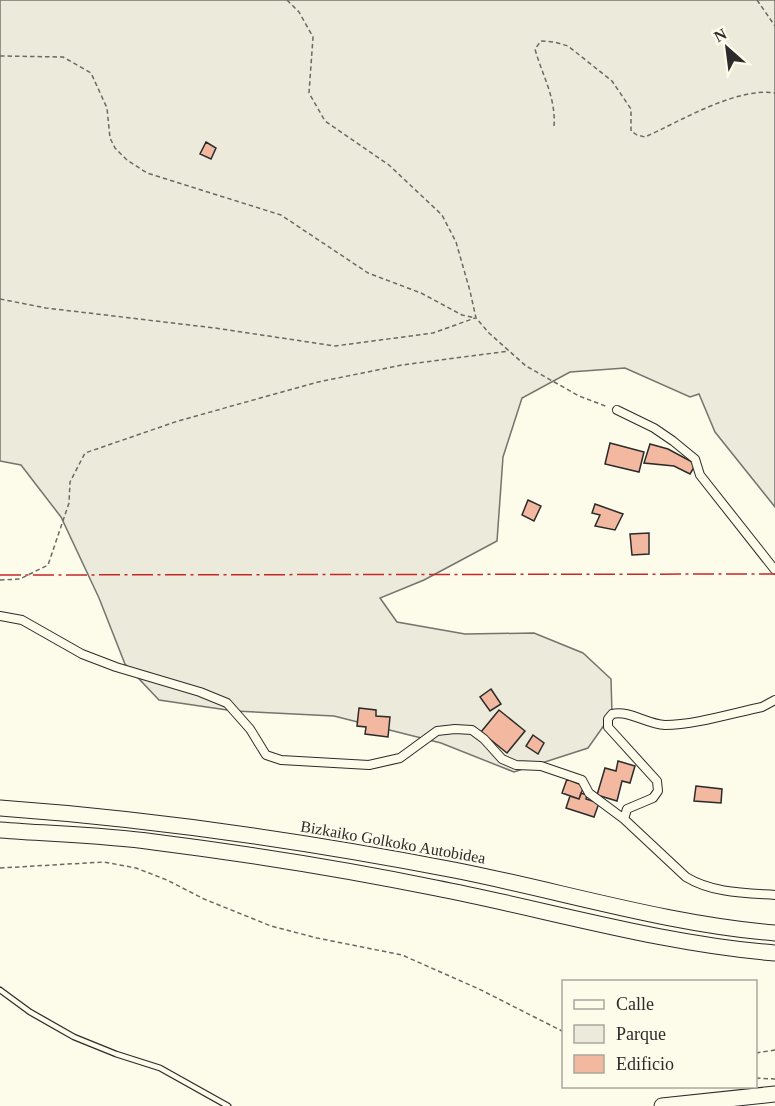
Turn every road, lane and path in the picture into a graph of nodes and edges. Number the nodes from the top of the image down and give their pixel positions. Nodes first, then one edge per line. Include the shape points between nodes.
1 (287, 0) edge
2 (757, 0) edge
3 (775, 26) edge
4 (0, 56) edge
5 (775, 93) edge
6 (554, 126) dead end
7 (0, 299) edge
8 (476, 318) junction
9 (509, 351) junction
10 (617, 410) joint
11 (775, 570) edge
12 (0, 580) edge
13 (0, 616) edge
14 (775, 700) edge
15 (0, 808) edge
16 (624, 819) junction
17 (0, 830) edge
18 (0, 868) edge
19 (775, 895) edge
20 (775, 933) edge
21 (775, 953) edge
22 (0, 990) edge
23 (562, 1031) edge
24 (775, 1050) edge
25 (757, 1053) edge
26 (757, 1078) edge
27 (775, 1079) edge
28 (775, 1094) edge
29 (228, 1106) edge
30 (662, 1106) edge

1 - 8 path via 313,37 309,93 326,121 389,165 442,215 456,242
2 - 3 path
4 - 8 path via 63,57 91,73 107,108 115,148 147,173 281,215 368,273
5 - 6 path via 722,100 645,136 637,135 632,131 631,109 612,81 568,46 541,42 535,49 555,111
7 - 8 path via 335,346 433,333
8 - 9 path
9 - 10 path via 526,366 579,396
9 - 12 path via 402,365 318,382 178,421 85,453 70,482 69,503 48,565 20,579
10 - 11 street via 654,428 695,459 700,475
13 - 16 street via 22,620 108,664 227,703 266,755 281,760 369,765 400,758 437,731 472,730 502,759 516,765 541,766 582,780 589,793
14 - 16 street via 762,707 675,725 650,723 620,712 612,714 608,727 657,781 658,790 653,798 627,809
15 - 20 highway, Bizkaiko Golkoko Autobidea via 268,837 454,870 669,918
16 - 19 street via 695,883
17 - 21 highway via 152,841 353,871 657,936
18 - 23 path via 104,861 136,868 271,926 402,955
22 - 29 lane via 74,1036 159,1068
24 - 25 path
26 - 27 path
28 - 30 highway

